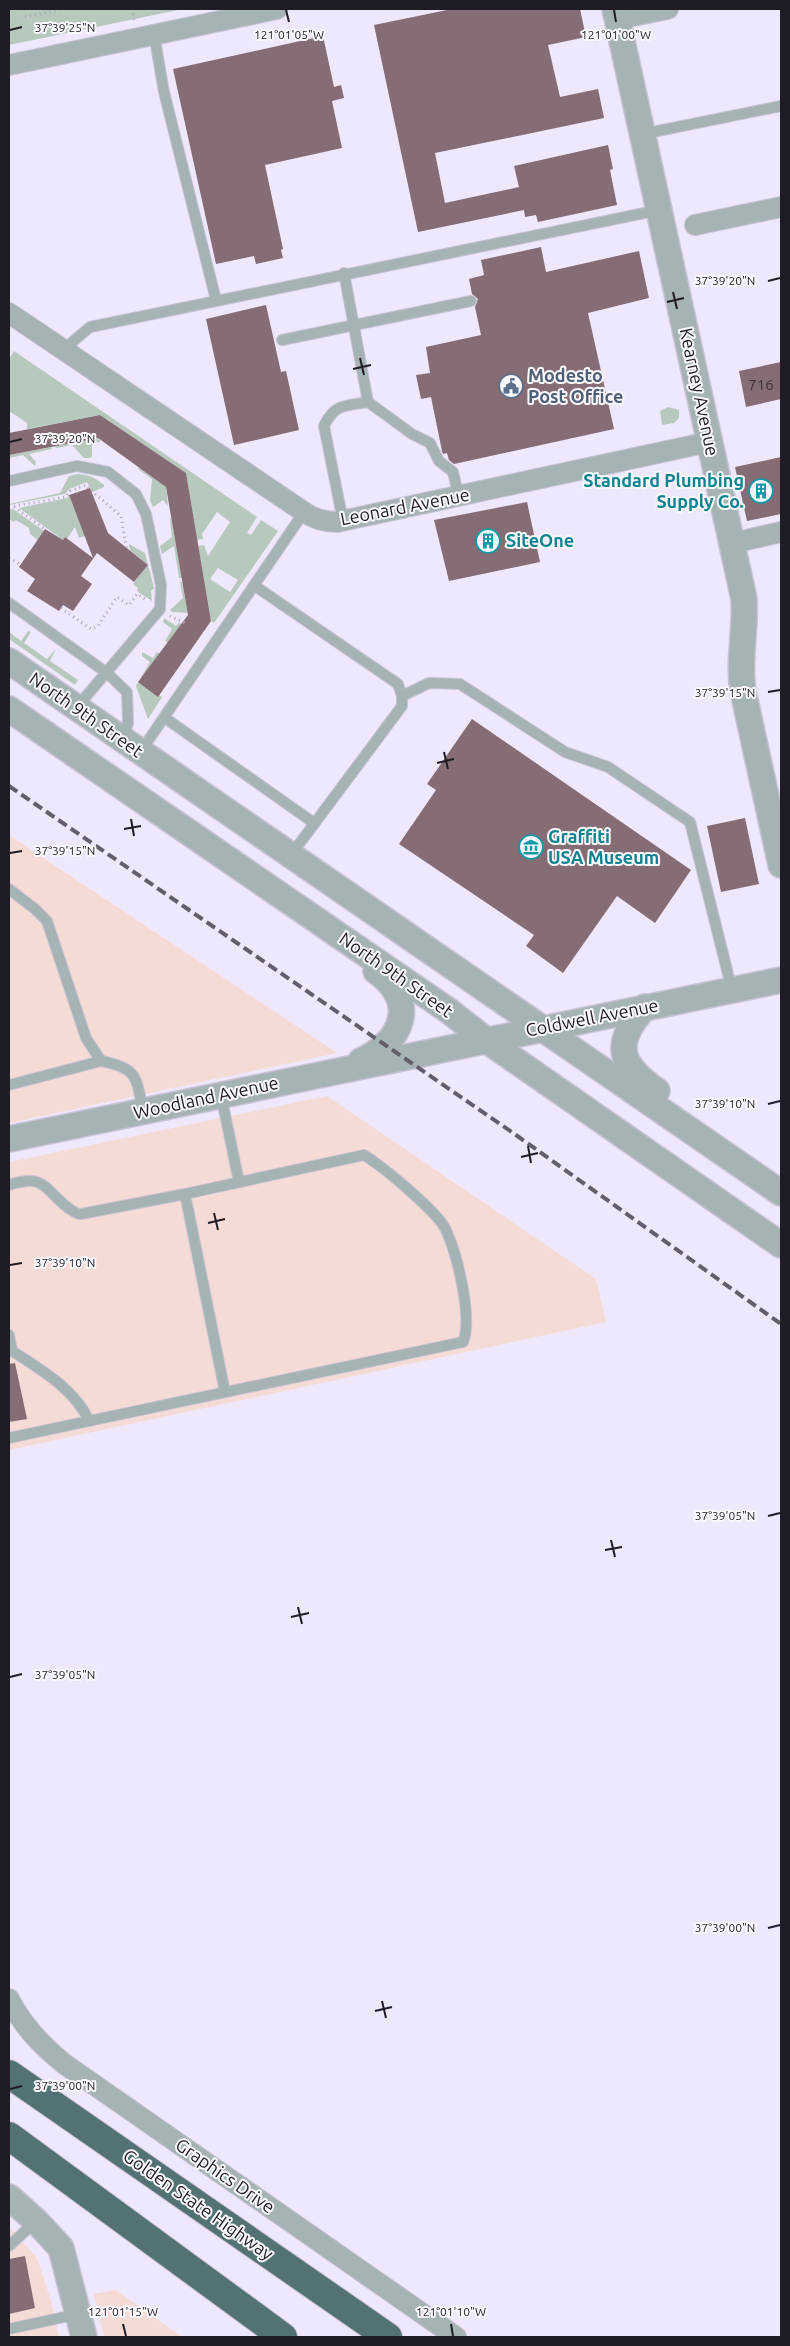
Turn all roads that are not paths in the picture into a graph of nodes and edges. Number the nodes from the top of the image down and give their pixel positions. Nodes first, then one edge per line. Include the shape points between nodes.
1 (277, 9) edge
2 (668, 9) edge
3 (616, 14) edge
4 (154, 34) junction
5 (9, 65) edge
6 (781, 106) edge
7 (641, 134) junction
8 (781, 207) edge
9 (660, 210) junction
10 (695, 225) dead end
11 (344, 273) junction
12 (216, 300) junction
13 (471, 302) dead end
14 (9, 312) edge
15 (354, 326) junction
16 (282, 340) dead end
17 (63, 350) junction
18 (368, 402) junction
19 (709, 442) junction
20 (9, 481) edge
21 (459, 497) junction
22 (304, 512) junction
23 (342, 521) junction
24 (781, 532) edge
25 (733, 543) junction
26 (255, 586) junction
27 (9, 603) edge
28 (9, 661) edge
29 (107, 673) junction
30 (402, 696) junction
31 (77, 708) junction
32 (9, 709) edge
33 (165, 718) junction
34 (132, 746) junction
35 (314, 823) junction
36 (291, 856) junction
37 (781, 866) edge
38 (9, 889) edge
39 (310, 916) junction
40 (781, 980) edge
41 (732, 990) junction
42 (645, 1008) junction
43 (540, 1028) junction
44 (486, 1040) junction
45 (404, 1058) joint
46 (101, 1061) junction
47 (344, 1069) junction
48 (9, 1085) edge
49 (221, 1095) junction
50 (143, 1111) junction
51 (9, 1139) edge
52 (722, 1153) junction
53 (239, 1182) junction
54 (9, 1184) edge
55 (781, 1193) edge
56 (185, 1194) junction
57 (781, 1245) edge
58 (9, 1335) edge
59 (225, 1392) junction
60 (89, 1421) junction
61 (9, 1438) edge
62 (9, 1999) edge
63 (9, 2074) edge
64 (9, 2136) edge
65 (9, 2197) edge
66 (36, 2221) junction
67 (9, 2246) edge
68 (81, 2326) edge
69 (9, 2329) edge
70 (283, 2337) edge
71 (388, 2337) edge
72 (456, 2337) edge

1 - 4 street
2 - 3 street
3 - 7 street, Kearney Avenue
4 - 5 street
4 - 12 lane via 164,92
6 - 7 lane
7 - 9 street, Kearney Avenue
8 - 10 street
9 - 11 lane
9 - 19 street, Kearney Avenue
11 - 12 lane
11 - 15 lane
12 - 17 lane via 90,327
13 - 15 lane
14 - 17 street, Leonard Avenue
15 - 16 lane
15 - 18 lane
17 - 22 street, Leonard Avenue
18 - 21 lane via 430,443 438,461 453,472
18 - 23 lane via 337,408 324,426
19 - 21 street, Leonard Avenue
19 - 25 street, Kearney Avenue
20 - 29 lane via 78,466 108,472 136,494 146,514 161,585 160,609
21 - 23 street, Leonard Avenue
22 - 23 street, Leonard Avenue via 328,522
22 - 26 lane
24 - 25 street
25 - 37 street, Kearney Avenue via 745,614 740,673
26 - 30 lane via 398,684
26 - 33 lane
27 - 29 lane
28 - 31 street, North 9th Street
29 - 31 lane
29 - 34 lane via 127,692
30 - 35 lane via 402,706
30 - 41 lane via 429,683 460,684 565,752 608,767 690,822
31 - 34 street, North 9th Street
32 - 39 street, North 9th Street
33 - 34 lane
33 - 35 lane
34 - 36 street, North 9th Street
35 - 36 lane
36 - 43 street, North 9th Street
38 - 46 lane via 46,921 86,1038
39 - 44 street, North 9th Street via 449,1010
39 - 47 street via 313,925 380,974 396,993 401,1006 401,1024 386,1046
40 - 41 street, Coldwell Avenue
41 - 42 street, Coldwell Avenue
42 - 43 street, Coldwell Avenue
42 - 52 street via 630,1024 626,1034 624,1051 628,1067 711,1129
43 - 44 street, Coldwell Avenue
43 - 52 street, North 9th Street
44 - 45 street, Coldwell Avenue
44 - 57 street, North 9th Street
45 - 47 street, Woodland Avenue
46 - 48 lane
46 - 50 lane via 124,1065 137,1081
47 - 49 street, Woodland Avenue
49 - 50 street, Woodland Avenue
49 - 53 lane
50 - 51 street, Woodland Avenue
52 - 55 street, North 9th Street
53 - 56 lane
53 - 59 lane via 364,1155 377,1163 446,1229 464,1290 467,1332 463,1342
54 - 56 lane via 31,1180 44,1184 77,1214
56 - 59 lane
58 - 60 lane via 12,1351 68,1392 82,1405
59 - 60 lane
60 - 61 lane
62 - 72 street, Graphics Drive via 19,2019 62,2063
63 - 71 highway, Golden State Highway
64 - 70 highway
65 - 66 street
66 - 67 lane
66 - 68 street via 61,2248
68 - 69 lane

